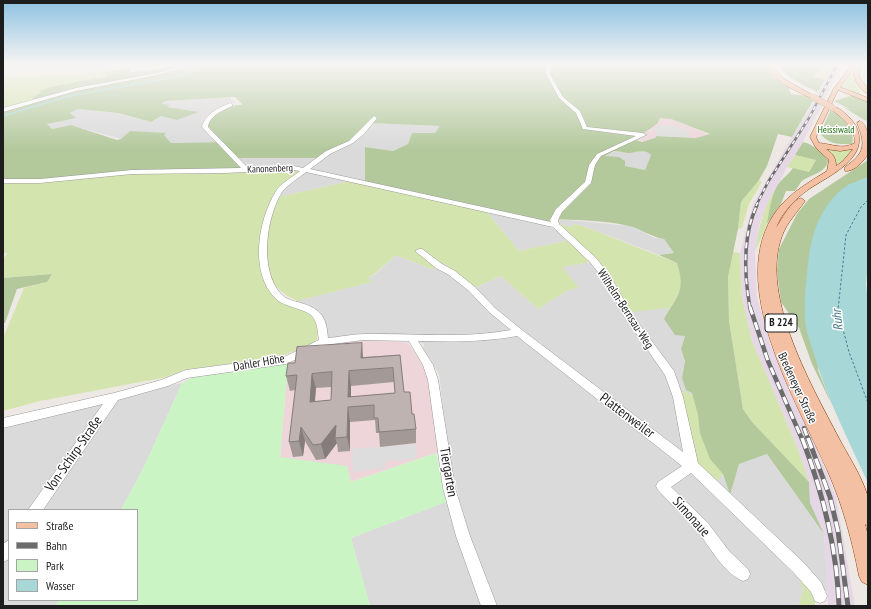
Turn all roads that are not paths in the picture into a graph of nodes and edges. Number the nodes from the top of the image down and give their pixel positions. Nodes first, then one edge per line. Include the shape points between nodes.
1 (62, 93) edge
2 (559, 93) edge
3 (811, 93) edge
4 (834, 93) edge
5 (851, 93) edge
6 (814, 95) joint
7 (868, 100) edge
8 (230, 105) dead end
9 (834, 106) junction
10 (3, 110) edge
11 (374, 118) dead end
12 (858, 122) junction
13 (868, 127) edge
14 (814, 140) junction
15 (859, 143) junction
16 (867, 152) edge
17 (306, 169) junction
18 (246, 170) junction
19 (830, 173) junction
20 (3, 181) edge
21 (555, 223) junction
22 (419, 251) dead end
23 (519, 332) junction
24 (412, 338) junction
25 (324, 342) junction
26 (114, 397) junction
27 (3, 423) edge
28 (692, 466) junction
29 (36, 509) edge
30 (868, 518) edge
31 (743, 574) dead end
32 (868, 576) edge
33 (820, 596) dead end
34 (489, 606) edge

1 - 10 street
2 - 21 street via 578,112 585,128 643,135 599,155 593,162 588,183 559,211
3 - 6 main road, Bredeneyer Straße / B 224
4 - 14 main road via 813,137
5 - 7 main road
6 - 9 main road, Bredeneyer Straße / B 224, bridge
8 - 18 street via 214,113 205,123 205,127
9 - 12 main road, Bredeneyer Straße / B 224
9 - 15 main road, Bredeneyer Straße / B 224 via 856,130
11 - 17 street via 370,125 348,144 328,152
12 - 13 main road
12 - 16 main road, Bredeneyer Straße / B 224 via 867,140
14 - 15 main road via 820,145 838,149 851,148
14 - 19 main road via 833,159 834,164
15 - 19 main road, Bredeneyer Straße / B 224 via 859,150 853,157
16 - 30 main road, Bredeneyer Straße / B 224 via 852,167 816,188 791,211 782,224 776,241 772,282 776,307 789,347
17 - 18 street, Kanonenberg
17 - 21 street, Kanonenberg
17 - 25 street via 280,190 276,197 264,233 264,265 271,289 280,297 316,314 321,321
18 - 20 street, Kanonenberg via 132,172 40,181
19 - 32 main road, Bredeneyer Straße / B 224 via 795,197 774,221 762,257 762,280 766,305 778,345 856,520
21 - 28 street, Wilhelm-Bernsau-Weg via 593,260 608,279 627,314 670,374 678,397
22 - 23 street, Plattenweiler via 472,289
23 - 24 street, Dahler Höhe via 462,339
23 - 28 street, Plattenweiler
24 - 25 street, Dahler Höhe via 363,337
24 - 34 street, Tiergarten via 434,380 449,488 463,536
25 - 26 street, Dahler Höhe via 286,360 186,374
26 - 27 street, Dahler Höhe
26 - 29 street, Von-Schirp-Straße
28 - 31 street, Simonaue via 662,486
28 - 33 street, Plattenweiler via 802,571 816,587

